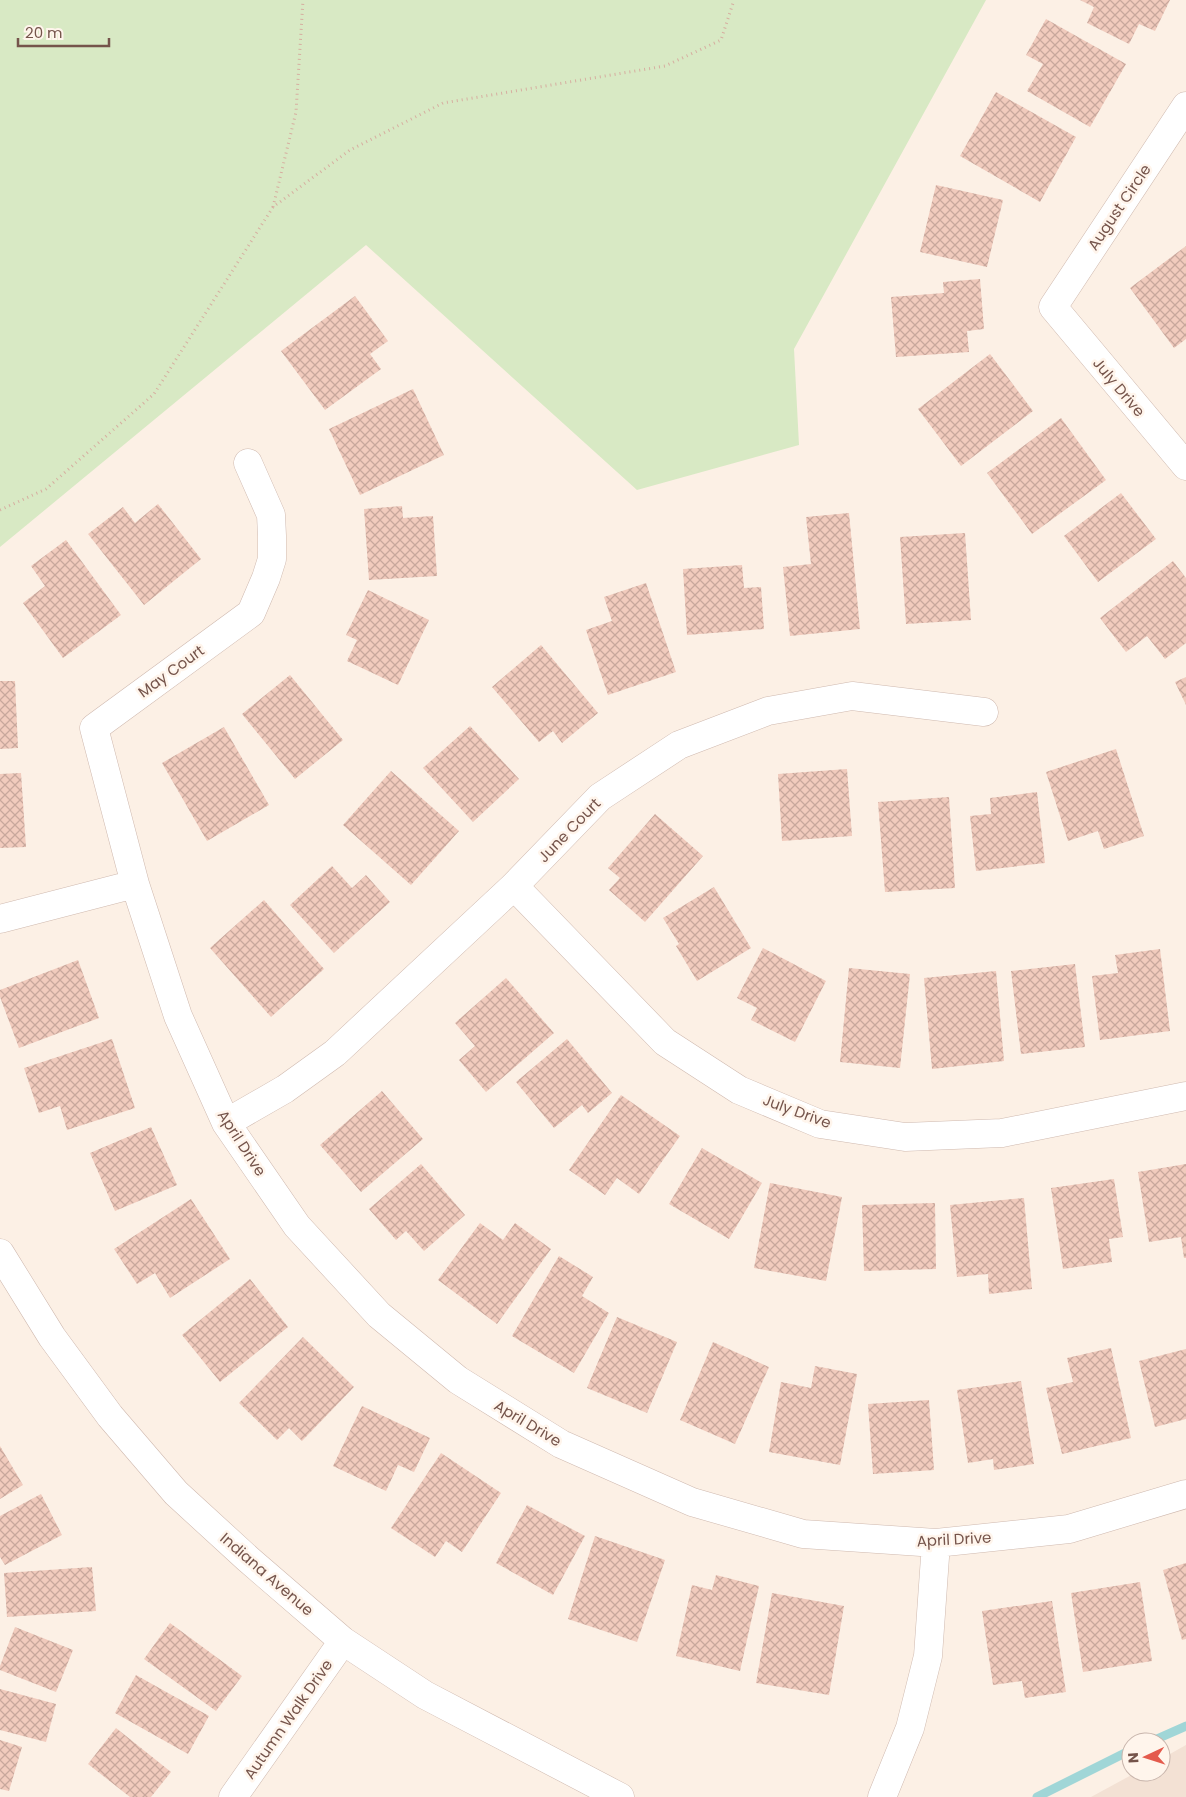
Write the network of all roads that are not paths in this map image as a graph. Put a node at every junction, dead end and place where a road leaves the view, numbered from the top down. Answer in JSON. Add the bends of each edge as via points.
{"nodes":[{"id":1,"x":1186,"y":106,"type":"edge"},
{"id":2,"x":1053,"y":307,"type":"joint"},
{"id":3,"x":248,"y":463,"type":"dead end"},
{"id":4,"x":1186,"y":466,"type":"edge"},
{"id":5,"x":984,"y":712,"type":"dead end"},
{"id":6,"x":135,"y":884,"type":"junction"},
{"id":7,"x":514,"y":886,"type":"junction"},
{"id":8,"x":0,"y":919,"type":"edge"},
{"id":9,"x":1186,"y":1096,"type":"edge"},
{"id":10,"x":226,"y":1123,"type":"junction"},
{"id":11,"x":0,"y":1253,"type":"edge"},
{"id":12,"x":1186,"y":1494,"type":"edge"},
{"id":13,"x":936,"y":1543,"type":"junction"},
{"id":14,"x":343,"y":1641,"type":"junction"},
{"id":15,"x":233,"y":1797,"type":"edge"},
{"id":16,"x":620,"y":1797,"type":"edge"},
{"id":17,"x":882,"y":1797,"type":"edge"}],
"edges":[{"from":1,"to":2,"type":"street","name":"August Circle"},
{"from":2,"to":4,"type":"street","name":"July Drive"},
{"from":3,"to":6,"type":"street","name":"May Court","via":[[271,516],[272,536],[272,559],[251,613],[94,728]]},
{"from":5,"to":7,"type":"street","name":"June Court","via":[[852,696],[768,711],[679,745],[600,797]]},
{"from":6,"to":8,"type":"street"},
{"from":6,"to":10,"type":"street","name":"April Drive","via":[[178,1016]]},
{"from":7,"to":9,"type":"street","name":"July Drive","via":[[665,1042],[739,1090],[820,1124],[905,1137],[1002,1133]]},
{"from":7,"to":10,"type":"street","name":"June Court","via":[[335,1053],[285,1089]]},
{"from":10,"to":13,"type":"street","name":"April Drive","via":[[297,1226],[379,1315],[458,1380],[561,1444],[692,1502],[803,1534]]},
{"from":11,"to":14,"type":"street","name":"Indiana Avenue","via":[[52,1337],[110,1416],[176,1493]]},
{"from":12,"to":13,"type":"street","name":"April Drive","via":[[1069,1529]]},
{"from":13,"to":17,"type":"street","via":[[928,1656],[910,1728]]},
{"from":14,"to":15,"type":"street","name":"Autumn Walk Drive"},
{"from":14,"to":16,"type":"street","name":"Indiana Avenue","via":[[426,1695]]}]}
